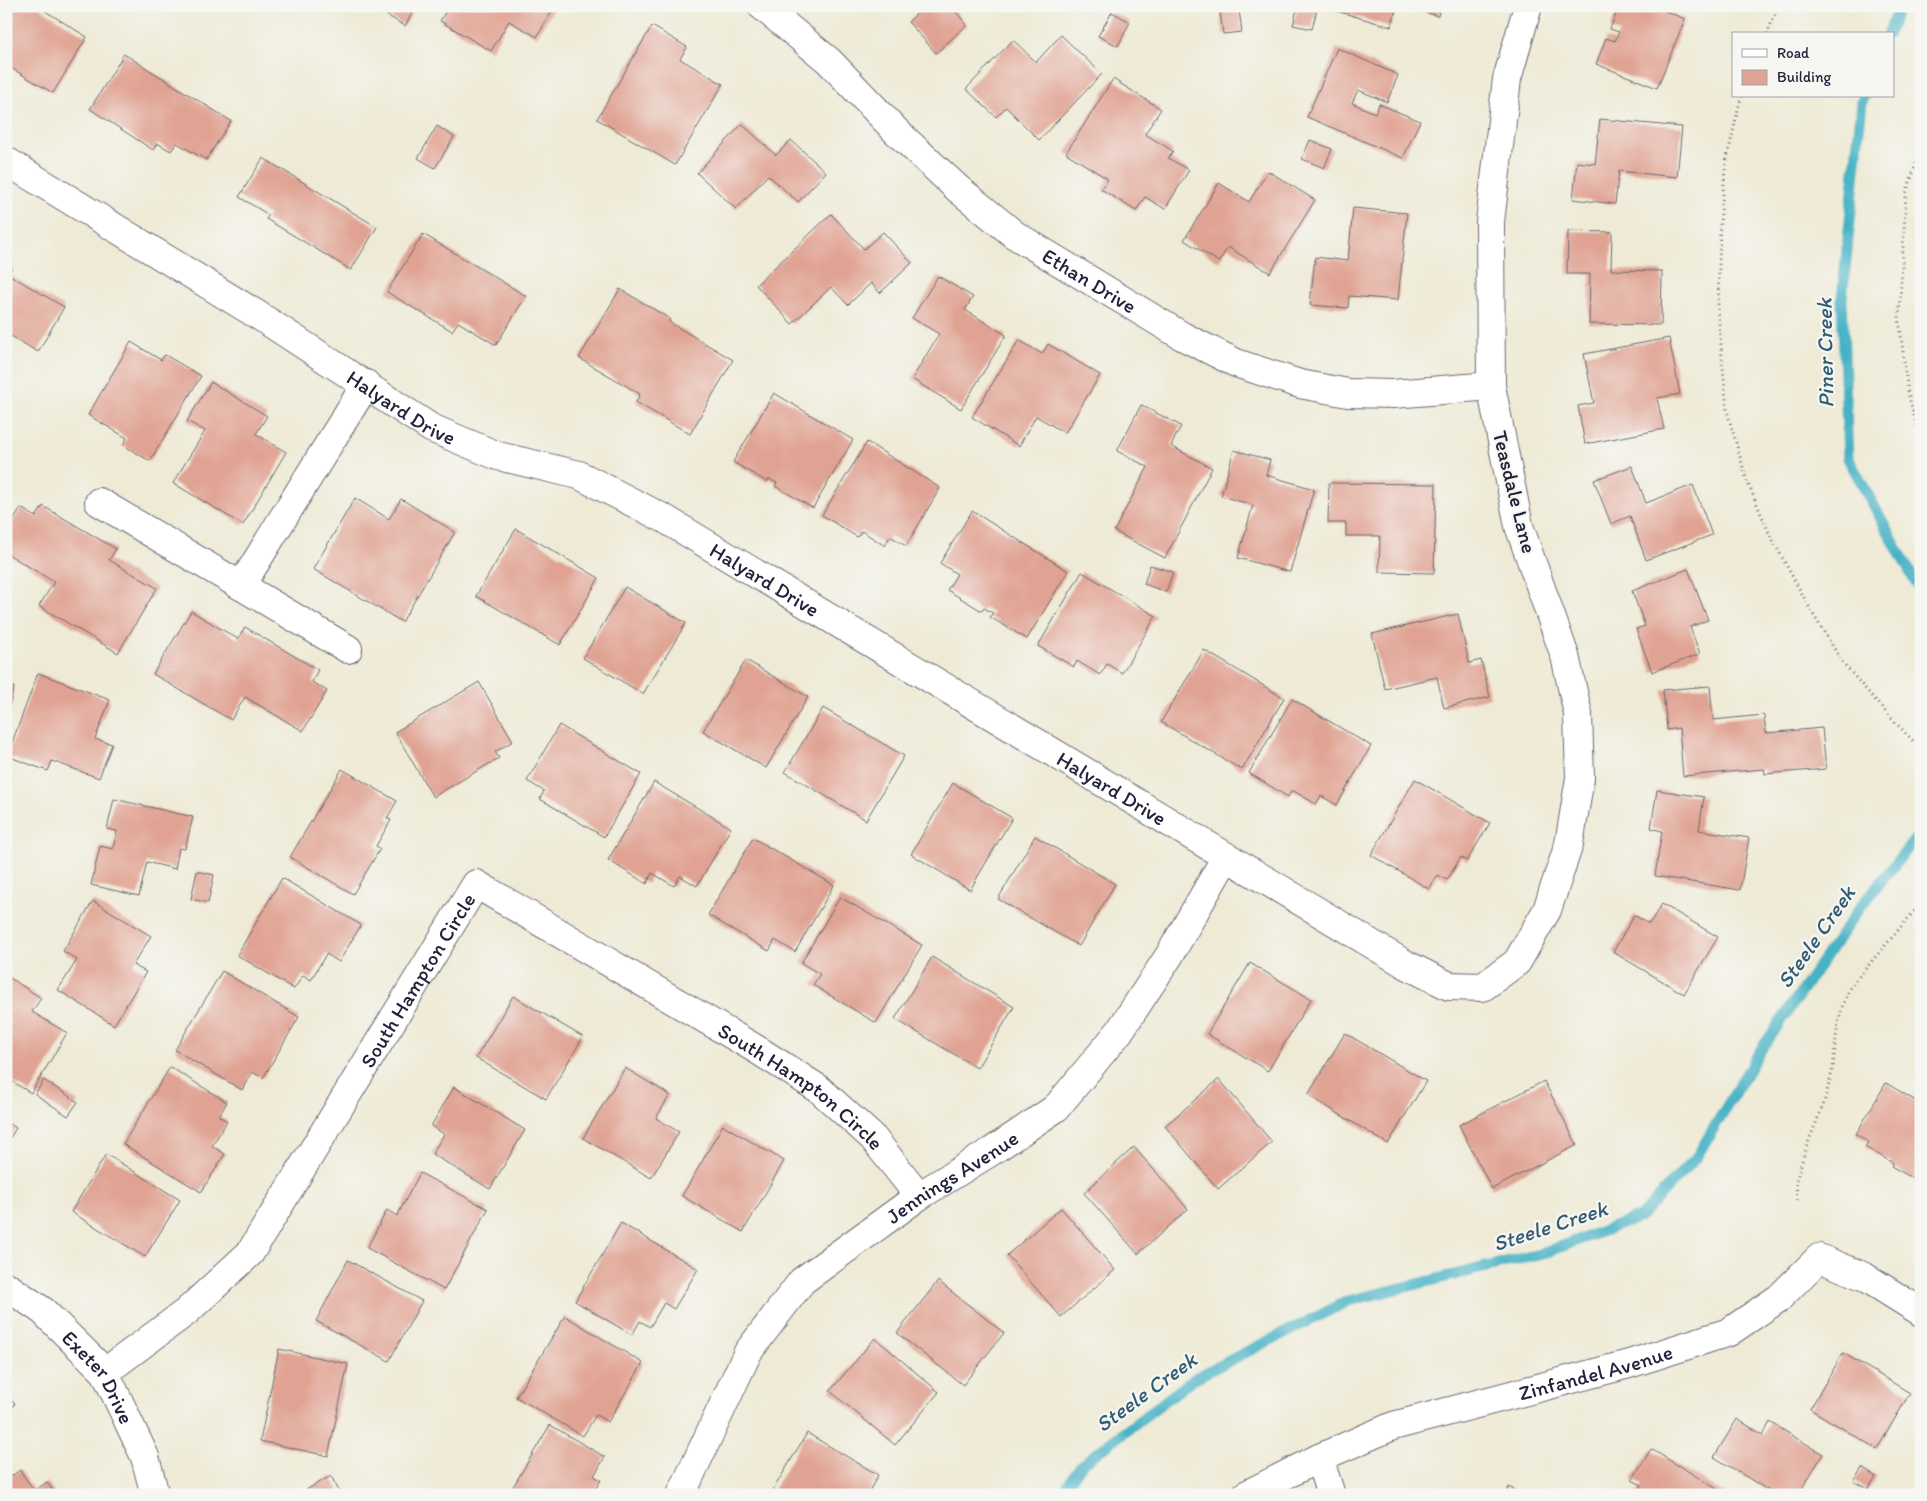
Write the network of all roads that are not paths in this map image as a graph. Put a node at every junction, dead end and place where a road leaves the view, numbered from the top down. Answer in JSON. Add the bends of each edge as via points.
{"nodes":[{"id":1,"x":762,"y":6,"type":"edge"},
{"id":2,"x":1528,"y":6,"type":"edge"},
{"id":3,"x":6,"y":161,"type":"edge"},
{"id":4,"x":366,"y":384,"type":"junction"},
{"id":5,"x":1491,"y":386,"type":"junction"},
{"id":6,"x":99,"y":502,"type":"dead end"},
{"id":7,"x":241,"y":586,"type":"junction"},
{"id":8,"x":348,"y":649,"type":"dead end"},
{"id":9,"x":1226,"y":857,"type":"junction"},
{"id":10,"x":1517,"y":962,"type":"joint"},
{"id":11,"x":919,"y":1196,"type":"junction"},
{"id":12,"x":6,"y":1286,"type":"edge"},
{"id":13,"x":1921,"y":1312,"type":"edge"},
{"id":14,"x":105,"y":1372,"type":"junction"},
{"id":15,"x":1319,"y":1458,"type":"junction"},
{"id":16,"x":155,"y":1495,"type":"edge"},
{"id":17,"x":681,"y":1495,"type":"edge"},
{"id":18,"x":1246,"y":1495,"type":"edge"},
{"id":19,"x":1331,"y":1495,"type":"edge"}],
"edges":[{"from":1,"to":5,"type":"street","name":"Ethan Drive","via":[[829,61],[957,188],[1015,235],[1182,336],[1236,363],[1300,384],[1348,393],[1393,394]]},
{"from":2,"to":5,"type":"street","name":"Teasdale Lane","via":[[1507,79],[1490,222]]},
{"from":3,"to":4,"type":"street","name":"Halyard Drive"},
{"from":4,"to":7,"type":"street"},
{"from":4,"to":9,"type":"street","name":"Halyard Drive","via":[[431,428],[498,456],[578,475],[665,519]]},
{"from":5,"to":10,"type":"street","name":"Teasdale Lane","via":[[1519,526],[1565,656],[1578,714],[1580,778],[1570,844],[1547,910]]},
{"from":6,"to":7,"type":"street"},
{"from":7,"to":8,"type":"street"},
{"from":9,"to":10,"type":"street","name":"Halyard Drive","via":[[1449,986],[1483,987]]},
{"from":9,"to":11,"type":"street","name":"Jennings Avenue","via":[[1169,956],[1118,1032],[1056,1108]]},
{"from":11,"to":14,"type":"street","name":"South Hampton Circle","via":[[873,1138],[819,1089],[476,884],[250,1253],[186,1312]]},
{"from":11,"to":17,"type":"street","name":"Jennings Avenue","via":[[802,1281],[748,1352]]},
{"from":12,"to":14,"type":"street","name":"Exeter Drive","via":[[43,1311]]},
{"from":13,"to":15,"type":"street","name":"Zinfandel Avenue","via":[[1865,1277],[1819,1258],[1779,1298],[1730,1332],[1629,1364],[1394,1426]]},
{"from":14,"to":16,"type":"street","name":"Exeter Drive","via":[[145,1457]]},
{"from":15,"to":18,"type":"street","name":"Zinfandel Avenue"},
{"from":15,"to":19,"type":"street"}]}
